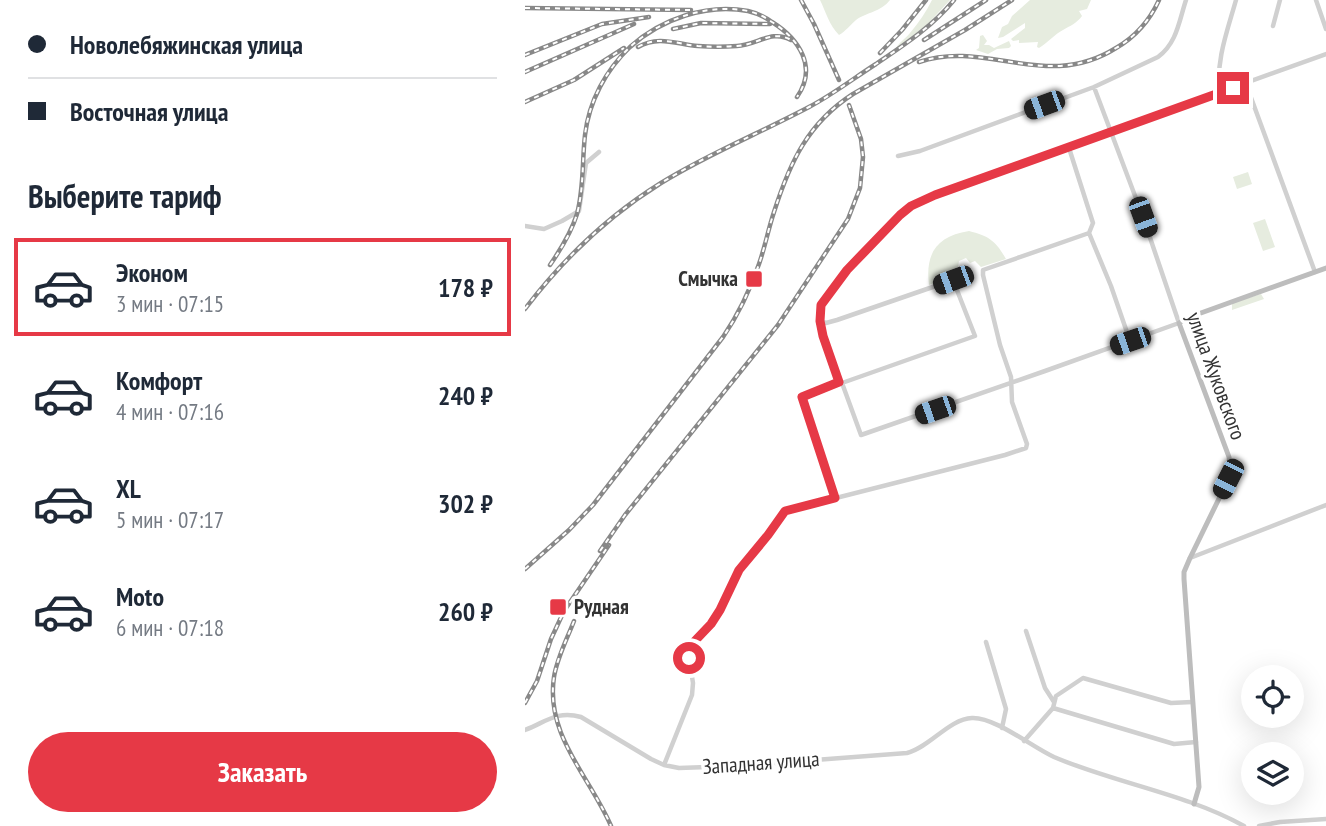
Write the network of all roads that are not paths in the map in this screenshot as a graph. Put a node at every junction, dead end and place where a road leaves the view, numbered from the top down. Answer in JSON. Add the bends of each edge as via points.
{"nodes":[{"id":1,"x":1186,"y":0,"type":"edge"},
{"id":2,"x":1236,"y":0,"type":"edge"},
{"id":3,"x":1280,"y":0,"type":"edge"},
{"id":4,"x":1316,"y":0,"type":"edge"},
{"id":5,"x":1273,"y":26,"type":"dead end"},
{"id":6,"x":1326,"y":29,"type":"edge"},
{"id":7,"x":1326,"y":54,"type":"edge"},
{"id":8,"x":1247,"y":83,"type":"junction"},
{"id":9,"x":1094,"y":87,"type":"junction"},
{"id":10,"x":1220,"y":93,"type":"junction"},
{"id":11,"x":1111,"y":132,"type":"junction"},
{"id":12,"x":1069,"y":148,"type":"junction"},
{"id":13,"x":599,"y":152,"type":"dead end"},
{"id":14,"x":898,"y":156,"type":"dead end"},
{"id":15,"x":525,"y":226,"type":"edge"},
{"id":16,"x":1089,"y":233,"type":"junction"},
{"id":17,"x":1326,"y":268,"type":"edge"},
{"id":18,"x":1315,"y":272,"type":"junction"},
{"id":19,"x":820,"y":321,"type":"junction"},
{"id":20,"x":1179,"y":323,"type":"junction"},
{"id":21,"x":1130,"y":341,"type":"junction"},
{"id":22,"x":841,"y":383,"type":"junction"},
{"id":23,"x":1012,"y":383,"type":"junction"},
{"id":24,"x":835,"y":498,"type":"junction"},
{"id":25,"x":1326,"y":505,"type":"edge"},
{"id":26,"x":1190,"y":558,"type":"junction"},
{"id":27,"x":1025,"y":631,"type":"dead end"},
{"id":28,"x":986,"y":642,"type":"dead end"},
{"id":29,"x":1192,"y":702,"type":"junction"},
{"id":30,"x":1054,"y":705,"type":"junction"},
{"id":31,"x":1002,"y":728,"type":"junction"},
{"id":32,"x":525,"y":730,"type":"edge"},
{"id":33,"x":1024,"y":741,"type":"junction"},
{"id":34,"x":1196,"y":742,"type":"junction"},
{"id":35,"x":664,"y":765,"type":"junction"},
{"id":36,"x":1194,"y":804,"type":"junction"},
{"id":37,"x":1326,"y":818,"type":"edge"},
{"id":38,"x":1244,"y":826,"type":"edge"},
{"id":39,"x":1259,"y":826,"type":"edge"}],
"edges":[{"from":1,"to":9,"type":"street","via":[[1174,38],[1161,55]]},
{"from":2,"to":10,"type":"street","via":[[1222,54]]},
{"from":3,"to":5,"type":"street"},
{"from":4,"to":6,"type":"street"},
{"from":7,"to":8,"type":"street"},
{"from":8,"to":10,"type":"street"},
{"from":8,"to":18,"type":"street"},
{"from":9,"to":11,"type":"street","name":"улица Жуковского"},
{"from":9,"to":14,"type":"street"},
{"from":10,"to":11,"type":"street"},
{"from":11,"to":12,"type":"street"},
{"from":11,"to":20,"type":"street","name":"улица Жуковского"},
{"from":12,"to":16,"type":"street","via":[[1093,223]]},
{"from":12,"to":19,"type":"street","via":[[907,209],[847,270],[821,305]]},
{"from":13,"to":15,"type":"street","via":[[586,163],[579,211],[544,229]]},
{"from":16,"to":21,"type":"street"},
{"from":16,"to":23,"type":"street","via":[[983,270]]},
{"from":17,"to":18,"type":"street"},
{"from":18,"to":20,"type":"street"},
{"from":19,"to":22,"type":"street"},
{"from":19,"to":22,"type":"street","via":[[837,320],[953,280],[975,336]]},
{"from":20,"to":21,"type":"street"},
{"from":20,"to":26,"type":"street","name":"улица Жуковского","via":[[1231,467]]},
{"from":21,"to":23,"type":"street"},
{"from":22,"to":23,"type":"street","via":[[861,435]]},
{"from":22,"to":24,"type":"street","via":[[802,397]]},
{"from":23,"to":24,"type":"street","via":[[1012,402],[1025,448]]},
{"from":24,"to":35,"type":"street","via":[[785,511],[739,570],[720,610],[690,648],[692,695]]},
{"from":25,"to":26,"type":"street"},
{"from":26,"to":29,"type":"street","name":"улица Жуковского","via":[[1184,579]]},
{"from":27,"to":30,"type":"street"},
{"from":28,"to":31,"type":"street","via":[[1004,702]]},
{"from":29,"to":30,"type":"street","via":[[1171,704],[1083,678],[1056,696]]},
{"from":29,"to":34,"type":"street","name":"улица Жуковского"},
{"from":30,"to":33,"type":"street"},
{"from":30,"to":34,"type":"street","via":[[1174,744]]},
{"from":31,"to":33,"type":"street","name":"Западная улица"},
{"from":31,"to":35,"type":"street","name":"Западная улица","via":[[966,719],[912,752],[897,754],[736,766]]},
{"from":32,"to":35,"type":"street","name":"Западная улица","via":[[569,714]]},
{"from":33,"to":36,"type":"street","name":"Западная улица","via":[[1082,768]]},
{"from":34,"to":36,"type":"street","name":"улица Жуковского","via":[[1199,787]]},
{"from":36,"to":38,"type":"street","name":"Западная улица"},
{"from":37,"to":39,"type":"street"}]}
